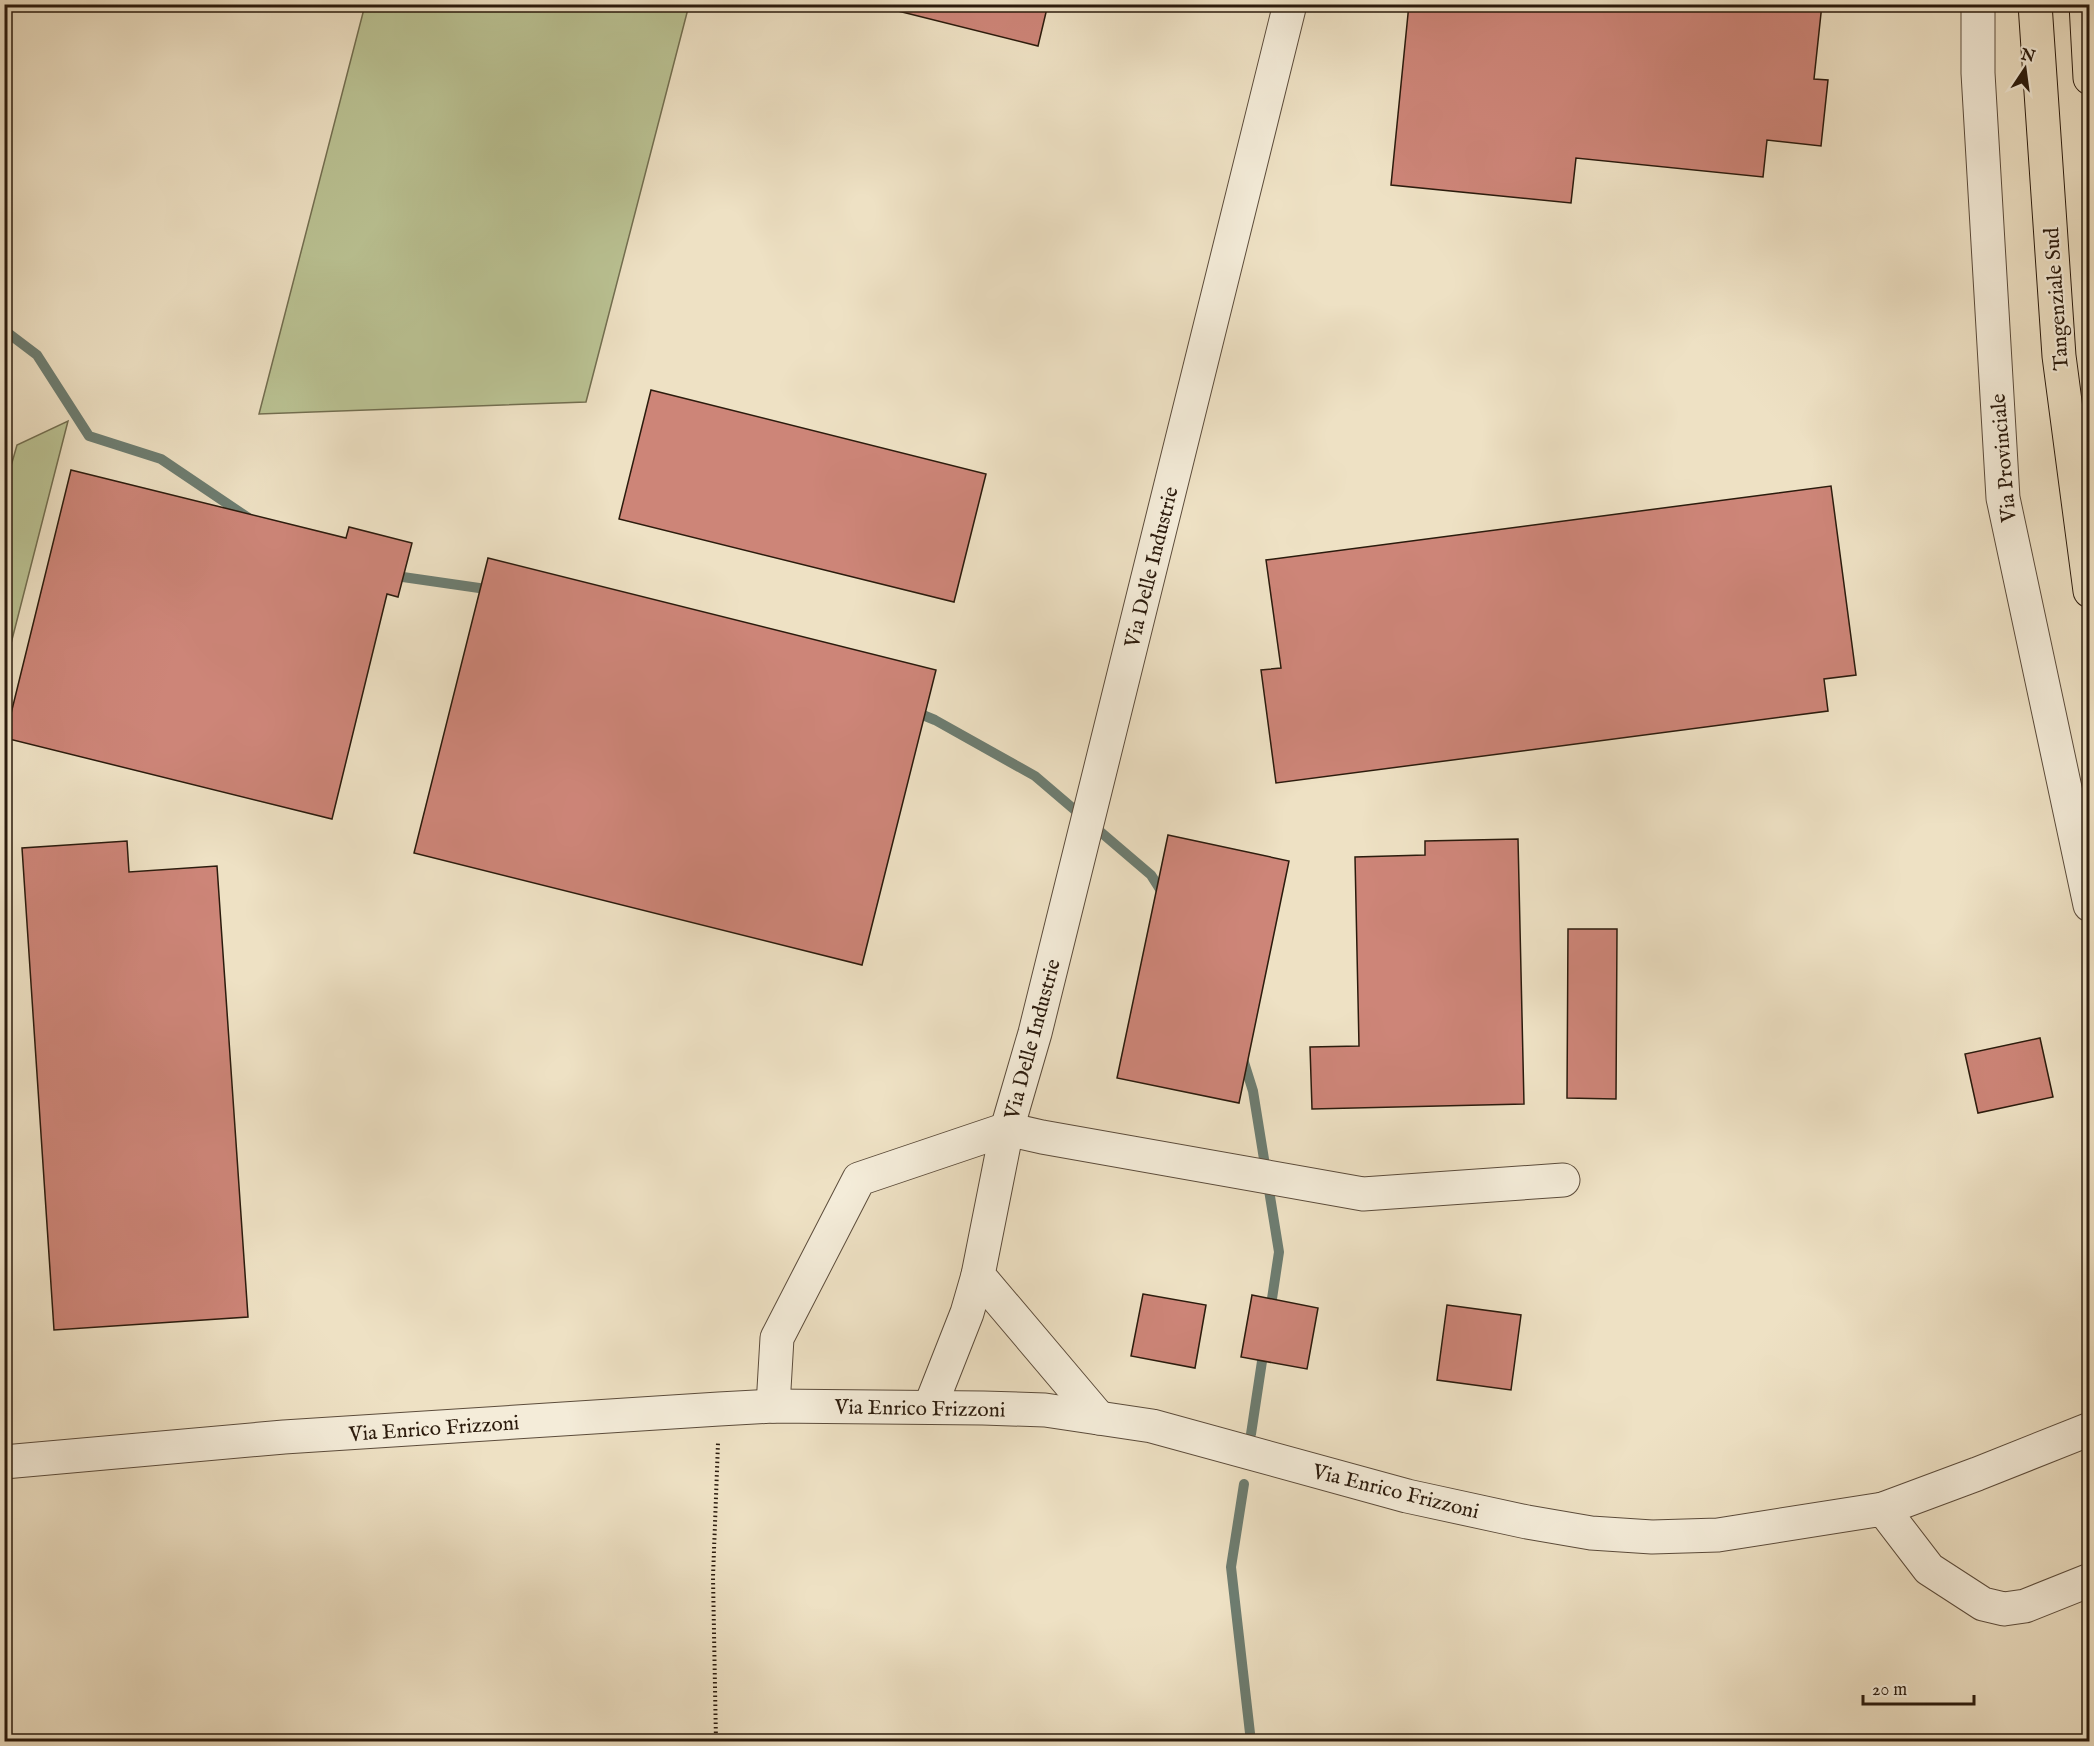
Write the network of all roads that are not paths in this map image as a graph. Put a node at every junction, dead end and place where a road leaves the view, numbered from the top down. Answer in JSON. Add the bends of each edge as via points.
{"nodes":[{"id":1,"x":1290,"y":4,"type":"edge"},
{"id":2,"x":1978,"y":4,"type":"edge"},
{"id":3,"x":2035,"y":4,"type":"edge"},
{"id":4,"x":2086,"y":4,"type":"edge"},
{"id":5,"x":2090,"y":78,"type":"edge"},
{"id":6,"x":2090,"y":591,"type":"edge"},
{"id":7,"x":2090,"y":905,"type":"edge"},
{"id":8,"x":1006,"y":1129,"type":"junction"},
{"id":9,"x":1563,"y":1180,"type":"dead end"},
{"id":10,"x":978,"y":1275,"type":"junction"},
{"id":11,"x":772,"y":1406,"type":"junction"},
{"id":12,"x":930,"y":1407,"type":"junction"},
{"id":13,"x":1099,"y":1418,"type":"junction"},
{"id":14,"x":2090,"y":1429,"type":"edge"},
{"id":15,"x":4,"y":1462,"type":"edge"},
{"id":16,"x":1883,"y":1509,"type":"junction"},
{"id":17,"x":2090,"y":1580,"type":"edge"}],
"edges":[{"from":1,"to":8,"type":"street","name":"Via Delle Industrie","via":[[1035,1033]]},
{"from":2,"to":7,"type":"street","name":"Via Provinciale","via":[[1978,73],[2003,498]]},
{"from":3,"to":6,"type":"highway","name":"Tangenziale Sud","via":[[2059,356]]},
{"from":4,"to":5,"type":"highway"},
{"from":8,"to":9,"type":"street","via":[[1363,1194]]},
{"from":8,"to":10,"type":"street","name":"Via Delle Industrie"},
{"from":8,"to":11,"type":"street","via":[[859,1179],[777,1338]]},
{"from":10,"to":12,"type":"street","name":"Via Delle Industrie"},
{"from":10,"to":13,"type":"street"},
{"from":11,"to":12,"type":"street","name":"Via Enrico Frizzoni"},
{"from":11,"to":15,"type":"street","name":"Via Enrico Frizzoni","via":[[284,1437]]},
{"from":12,"to":13,"type":"street","name":"Via Enrico Frizzoni","via":[[1046,1410]]},
{"from":13,"to":16,"type":"street","name":"Via Enrico Frizzoni","via":[[1152,1426],[1407,1496],[1591,1533],[1652,1537],[1718,1534]]},
{"from":14,"to":16,"type":"street","name":"Via Enrico Frizzoni"},
{"from":16,"to":17,"type":"street","via":[[1929,1569],[1983,1604],[2004,1610],[2025,1606]]}]}
